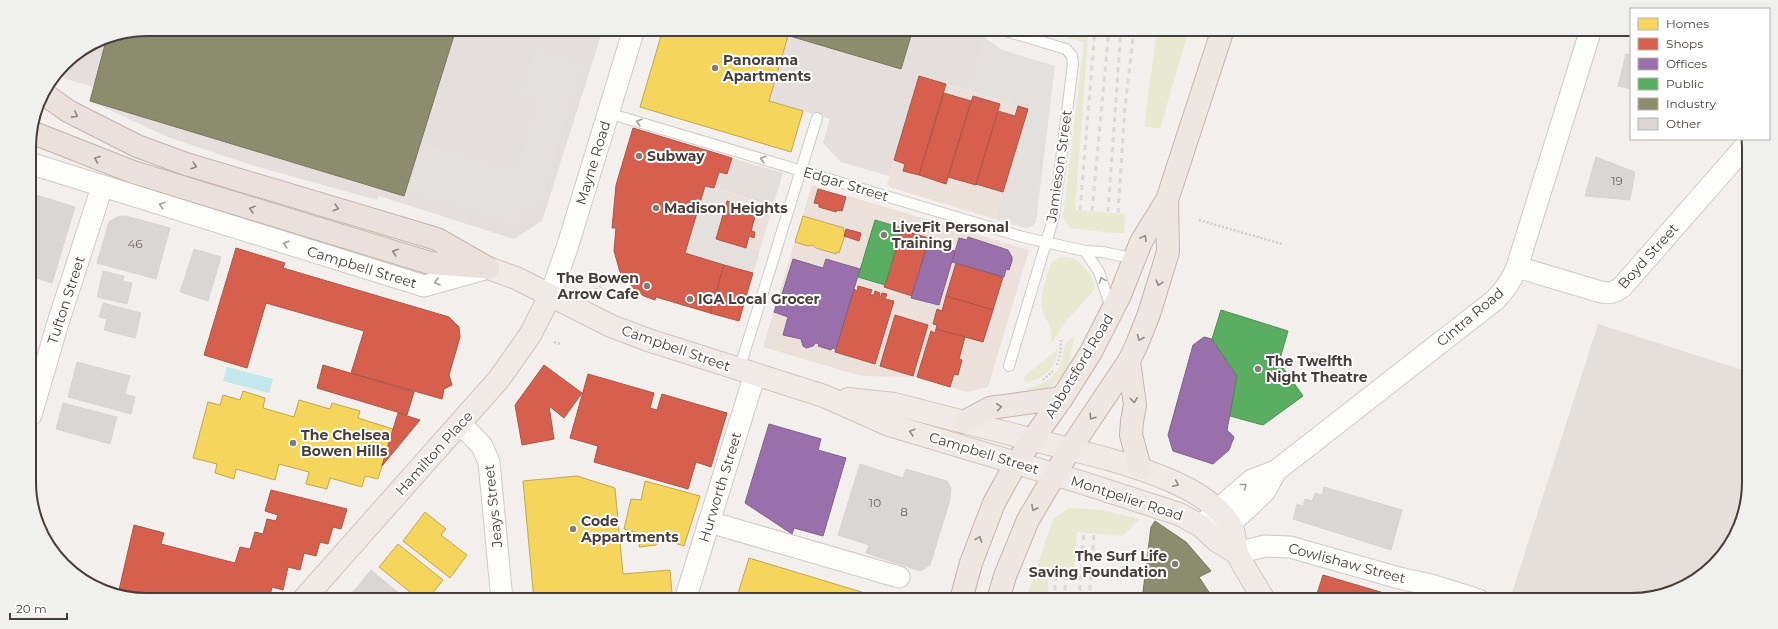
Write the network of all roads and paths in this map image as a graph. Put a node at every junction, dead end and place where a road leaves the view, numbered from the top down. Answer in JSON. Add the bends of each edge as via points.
{"nodes":[{"id":1,"x":632,"y":36,"type":"edge"},
{"id":2,"x":1036,"y":36,"type":"edge"},
{"id":3,"x":1221,"y":36,"type":"edge"},
{"id":4,"x":1589,"y":36,"type":"edge"},
{"id":5,"x":48,"y":96,"type":"edge"},
{"id":6,"x":608,"y":113,"type":"junction"},
{"id":7,"x":817,"y":118,"type":"dead end"},
{"id":8,"x":37,"y":134,"type":"edge"},
{"id":9,"x":1742,"y":150,"type":"edge"},
{"id":10,"x":36,"y":165,"type":"edge"},
{"id":11,"x":801,"y":170,"type":"junction"},
{"id":12,"x":102,"y":187,"type":"junction"},
{"id":13,"x":1167,"y":200,"type":"junction"},
{"id":14,"x":1199,"y":220,"type":"dead end"},
{"id":15,"x":1046,"y":242,"type":"junction"},
{"id":16,"x":1282,"y":244,"type":"dead end"},
{"id":17,"x":1085,"y":251,"type":"junction"},
{"id":18,"x":1135,"y":259,"type":"junction"},
{"id":19,"x":1517,"y":267,"type":"junction"},
{"id":20,"x":488,"y":268,"type":"junction"},
{"id":21,"x":606,"y":283,"type":"dead end"},
{"id":22,"x":593,"y":292,"type":"dead end"},
{"id":23,"x":550,"y":296,"type":"junction"},
{"id":24,"x":1112,"y":312,"type":"junction"},
{"id":25,"x":1061,"y":340,"type":"dead end"},
{"id":26,"x":554,"y":342,"type":"dead end"},
{"id":27,"x":560,"y":344,"type":"dead end"},
{"id":28,"x":1129,"y":361,"type":"junction"},
{"id":29,"x":1009,"y":366,"type":"dead end"},
{"id":30,"x":747,"y":372,"type":"junction"},
{"id":31,"x":1038,"y":382,"type":"dead end"},
{"id":32,"x":824,"y":396,"type":"junction"},
{"id":33,"x":36,"y":398,"type":"edge"},
{"id":34,"x":1062,"y":398,"type":"junction"},
{"id":35,"x":964,"y":422,"type":"junction"},
{"id":36,"x":460,"y":423,"type":"junction"},
{"id":37,"x":1032,"y":440,"type":"junction"},
{"id":38,"x":1070,"y":449,"type":"junction"},
{"id":39,"x":1016,"y":463,"type":"junction"},
{"id":40,"x":1140,"y":468,"type":"junction"},
{"id":41,"x":1054,"y":474,"type":"junction"},
{"id":42,"x":709,"y":522,"type":"junction"},
{"id":43,"x":1215,"y":524,"type":"junction"},
{"id":44,"x":1237,"y":553,"type":"junction"},
{"id":45,"x":899,"y":577,"type":"dead end"},
{"id":46,"x":309,"y":593,"type":"edge"},
{"id":47,"x":501,"y":593,"type":"edge"},
{"id":48,"x":687,"y":593,"type":"edge"},
{"id":49,"x":962,"y":593,"type":"edge"},
{"id":50,"x":1000,"y":593,"type":"edge"},
{"id":51,"x":1260,"y":593,"type":"edge"},
{"id":52,"x":1457,"y":593,"type":"edge"}],
"edges":[{"from":1,"to":6,"type":"street","name":"Mayne Road"},
{"from":2,"to":15,"type":"lane","name":"Jamieson Street","via":[[1066,49],[1072,56],[1073,64],[1054,216]]},
{"from":3,"to":13,"type":"highway","name":"Abbotsford Road"},
{"from":4,"to":19,"type":"street","name":"Cintra Road"},
{"from":5,"to":20,"type":"highway","one_way":true,"via":[[68,110],[138,146],[186,164],[437,238]]},
{"from":11,"to":6,"type":"lane","name":"Edgar Street","one_way":true},
{"from":6,"to":23,"type":"street","name":"Mayne Road"},
{"from":7,"to":11,"type":"lane"},
{"from":20,"to":8,"type":"highway","one_way":true,"via":[[430,264],[133,172]]},
{"from":9,"to":19,"type":"street","name":"Boyd Street","via":[[1616,291],[1601,292]]},
{"from":10,"to":12,"type":"street","name":"Campbell Street"},
{"from":11,"to":15,"type":"lane","name":"Edgar Street"},
{"from":11,"to":30,"type":"lane"},
{"from":20,"to":12,"type":"street","name":"Campbell Street","one_way":true,"via":[[424,286]]},
{"from":12,"to":33,"type":"street","name":"Tufton Street"},
{"from":18,"to":13,"type":"highway","name":"Abbotsford Road","one_way":true,"via":[[1141,242]]},
{"from":13,"to":28,"type":"highway","name":"Abbotsford Road","one_way":true,"via":[[1168,252],[1149,314]]},
{"from":14,"to":16,"type":"path"},
{"from":15,"to":17,"type":"lane","name":"Edgar Street"},
{"from":15,"to":29,"type":"lane","name":"Jamieson Street"},
{"from":17,"to":18,"type":"lane","name":"Edgar Street"},
{"from":24,"to":17,"type":"lane","one_way":true,"via":[[1099,272]]},
{"from":18,"to":24,"type":"highway","name":"Abbotsford Road"},
{"from":19,"to":43,"type":"street","name":"Cintra Road","via":[[1509,284],[1495,300],[1276,471],[1252,480]]},
{"from":20,"to":23,"type":"main road","name":"Campbell Street","via":[[516,278]]},
{"from":21,"to":22,"type":"path"},
{"from":23,"to":30,"type":"main road","name":"Campbell Street","via":[[611,326]]},
{"from":23,"to":36,"type":"main road","name":"Hamilton Place","via":[[511,363]]},
{"from":24,"to":34,"type":"highway","name":"Abbotsford Road","via":[[1088,358]]},
{"from":25,"to":31,"type":"path","via":[[1058,363],[1050,375]]},
{"from":26,"to":27,"type":"path"},
{"from":28,"to":38,"type":"highway","name":"Abbotsford Road","one_way":true},
{"from":28,"to":40,"type":"highway","one_way":true,"via":[[1135,405],[1131,435]]},
{"from":30,"to":32,"type":"main road","name":"Campbell Street"},
{"from":30,"to":42,"type":"street","name":"Hurworth Street"},
{"from":32,"to":35,"type":"main road","name":"Campbell Street","via":[[894,404]]},
{"from":39,"to":32,"type":"main road","name":"Campbell Street","one_way":true,"via":[[889,425]]},
{"from":35,"to":34,"type":"highway","one_way":true,"via":[[990,408]]},
{"from":34,"to":37,"type":"highway","name":"Abbotsford Road"},
{"from":35,"to":37,"type":"main road","name":"Campbell Street"},
{"from":36,"to":46,"type":"main road","name":"Hamilton Place"},
{"from":36,"to":47,"type":"street","name":"Jeays Street","via":[[482,446],[489,462]]},
{"from":37,"to":38,"type":"main road","name":"Montpelier Road"},
{"from":37,"to":39,"type":"highway","name":"Abbotsford Road"},
{"from":38,"to":40,"type":"main road","name":"Montpelier Road"},
{"from":38,"to":41,"type":"highway","name":"Abbotsford Road"},
{"from":39,"to":41,"type":"main road","name":"Campbell Street"},
{"from":49,"to":39,"type":"highway","name":"Abbotsford Road","one_way":true,"via":[[987,518]]},
{"from":40,"to":43,"type":"main road","name":"Montpelier Road","one_way":true,"via":[[1191,491]]},
{"from":41,"to":43,"type":"main road","name":"Montpelier Road"},
{"from":41,"to":50,"type":"highway","name":"Abbotsford Road","one_way":true,"via":[[1028,520]]},
{"from":42,"to":45,"type":"street"},
{"from":42,"to":48,"type":"street","name":"Hurworth Street"},
{"from":43,"to":44,"type":"main road","via":[[1232,528]]},
{"from":44,"to":51,"type":"main road"},
{"from":44,"to":52,"type":"street","name":"Cowlishaw Street","via":[[1265,546],[1290,547]]}]}
